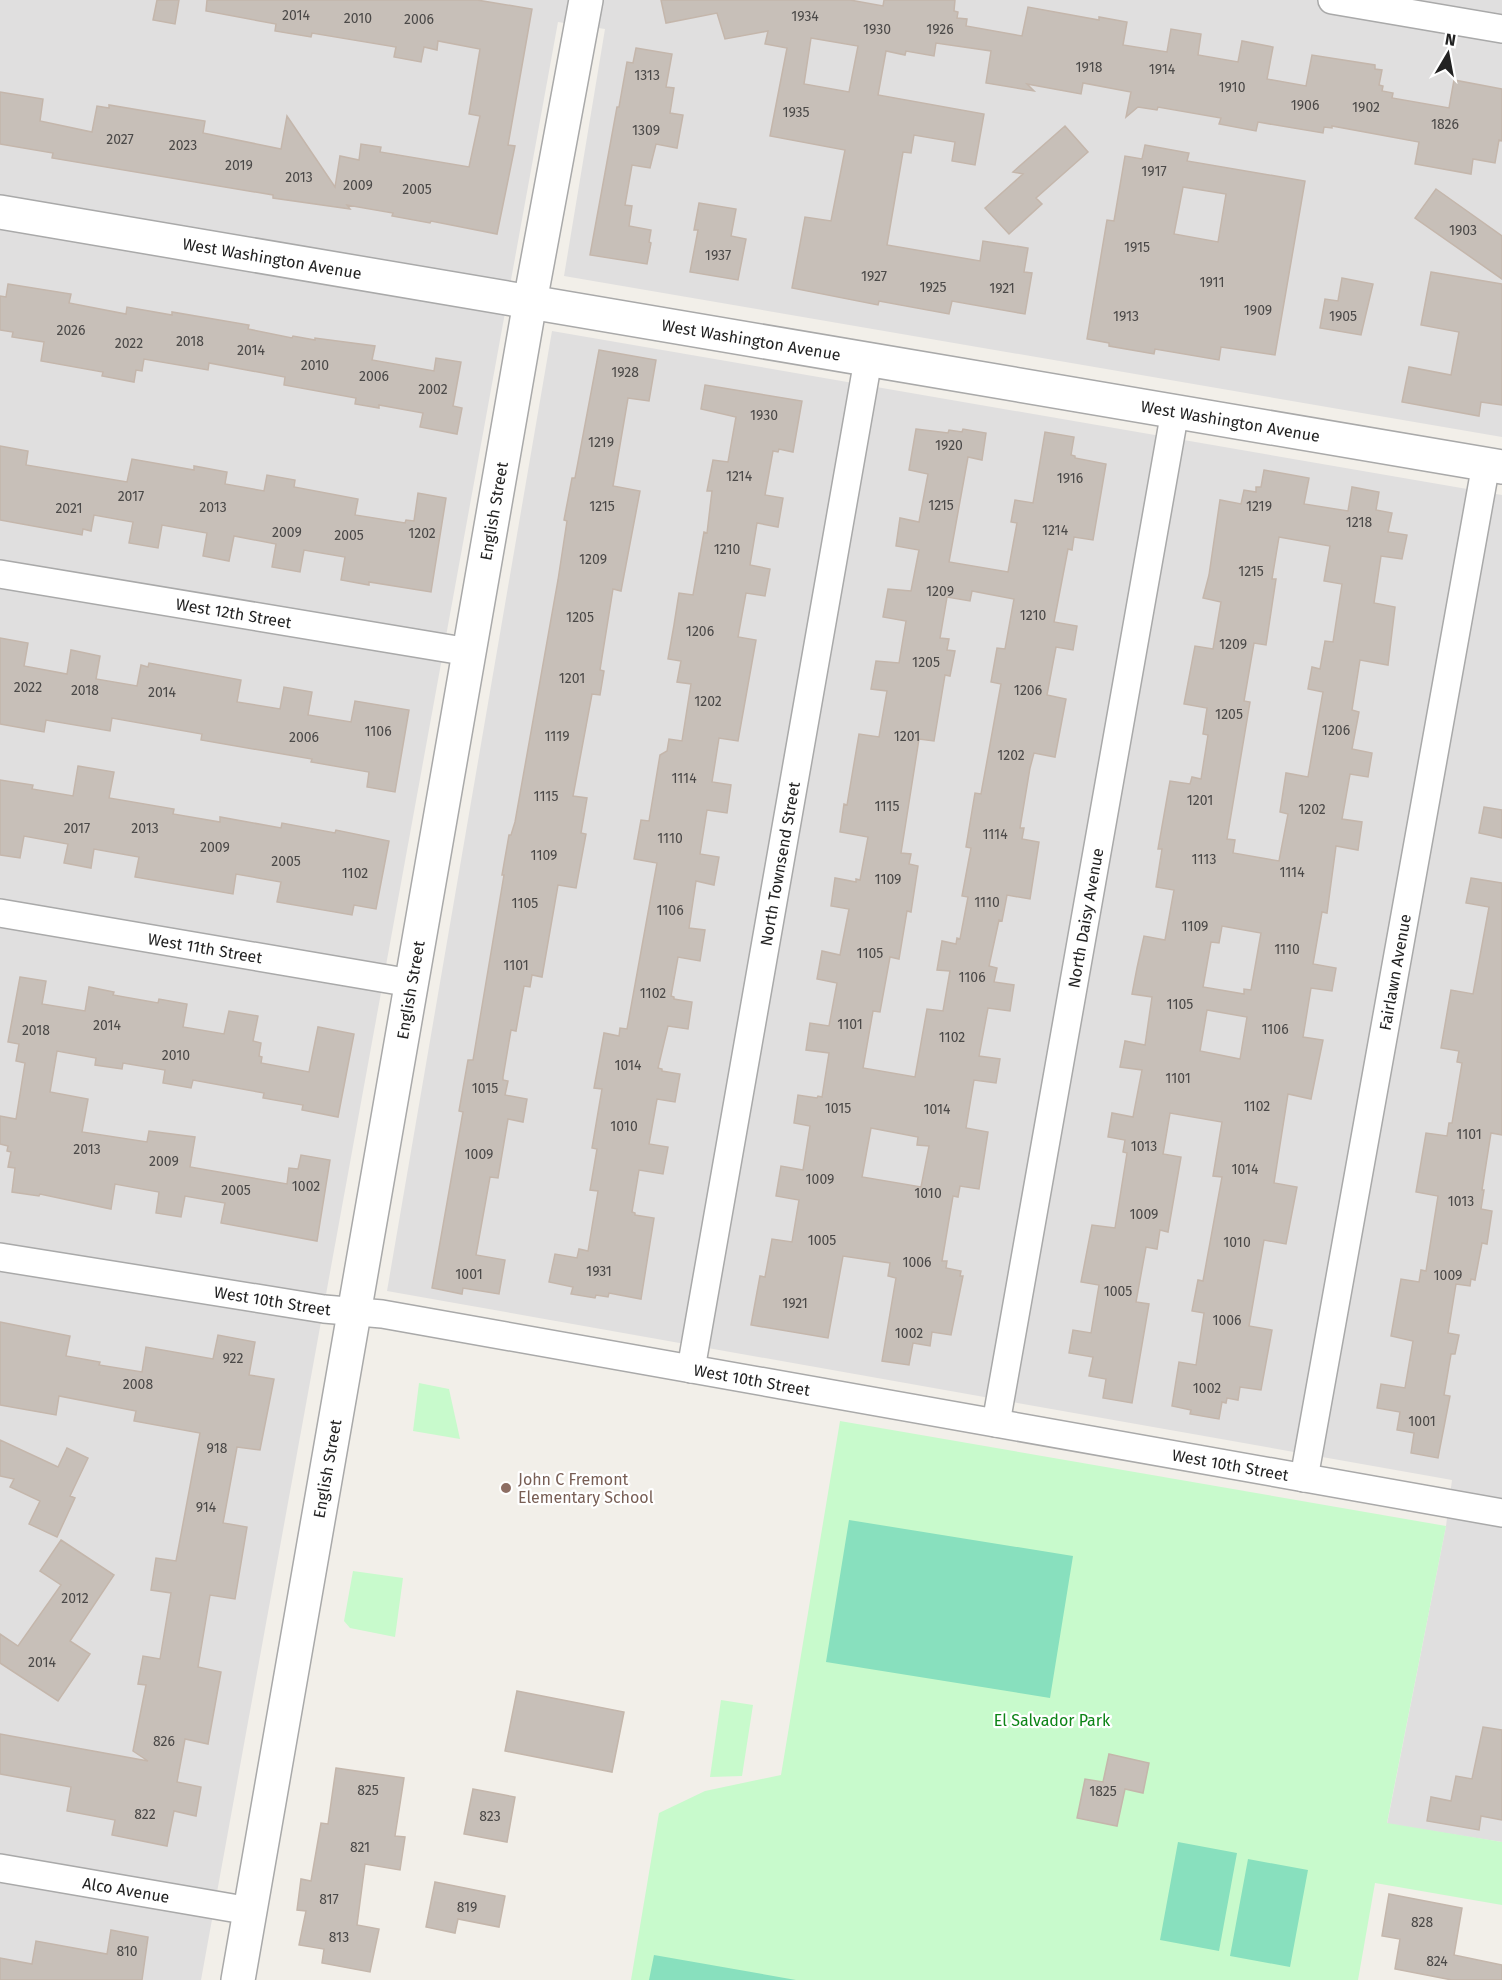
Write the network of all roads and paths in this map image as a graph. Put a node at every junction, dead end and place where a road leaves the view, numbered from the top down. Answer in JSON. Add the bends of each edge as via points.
{"nodes":[{"id":1,"x":586,"y":0,"type":"edge"},
{"id":2,"x":1332,"y":0,"type":"edge"},
{"id":3,"x":1502,"y":29,"type":"edge"},
{"id":4,"x":0,"y":212,"type":"edge"},
{"id":5,"x":530,"y":302,"type":"junction"},
{"id":6,"x":868,"y":360,"type":"junction"},
{"id":7,"x":1175,"y":411,"type":"junction"},
{"id":8,"x":1494,"y":465,"type":"edge"},
{"id":9,"x":0,"y":574,"type":"edge"},
{"id":10,"x":469,"y":652,"type":"junction"},
{"id":11,"x":0,"y":914,"type":"edge"},
{"id":12,"x":411,"y":982,"type":"junction"},
{"id":13,"x":0,"y":1257,"type":"edge"},
{"id":14,"x":355,"y":1312,"type":"junction"},
{"id":15,"x":692,"y":1369,"type":"junction"},
{"id":16,"x":996,"y":1423,"type":"junction"},
{"id":17,"x":1304,"y":1478,"type":"junction"},
{"id":18,"x":1502,"y":1513,"type":"edge"},
{"id":19,"x":0,"y":1868,"type":"edge"},
{"id":20,"x":250,"y":1911,"type":"junction"},
{"id":21,"x":238,"y":1980,"type":"edge"}],
"edges":[{"from":1,"to":5,"type":"street","name":"English Street"},
{"from":2,"to":3,"type":"street"},
{"from":4,"to":5,"type":"street","name":"West Washington Avenue"},
{"from":5,"to":6,"type":"street","name":"West Washington Avenue"},
{"from":5,"to":10,"type":"street","name":"English Street"},
{"from":6,"to":7,"type":"street","name":"West Washington Avenue"},
{"from":6,"to":15,"type":"street","name":"North Townsend Street"},
{"from":7,"to":8,"type":"street","name":"West Washington Avenue"},
{"from":7,"to":16,"type":"street","name":"North Daisy Avenue"},
{"from":8,"to":17,"type":"street","name":"Fairlawn Avenue"},
{"from":9,"to":10,"type":"street","name":"West 12th Street"},
{"from":10,"to":12,"type":"street","name":"English Street"},
{"from":11,"to":12,"type":"street","name":"West 11th Street"},
{"from":12,"to":14,"type":"street","name":"English Street"},
{"from":13,"to":14,"type":"street","name":"West 10th Street"},
{"from":14,"to":15,"type":"street","name":"West 10th Street"},
{"from":14,"to":20,"type":"street","name":"English Street"},
{"from":15,"to":16,"type":"street","name":"West 10th Street"},
{"from":16,"to":17,"type":"street","name":"West 10th Street"},
{"from":17,"to":18,"type":"street","name":"West 10th Street"},
{"from":19,"to":20,"type":"street","name":"Alco Avenue"},
{"from":20,"to":21,"type":"street","name":"English Street"}]}
